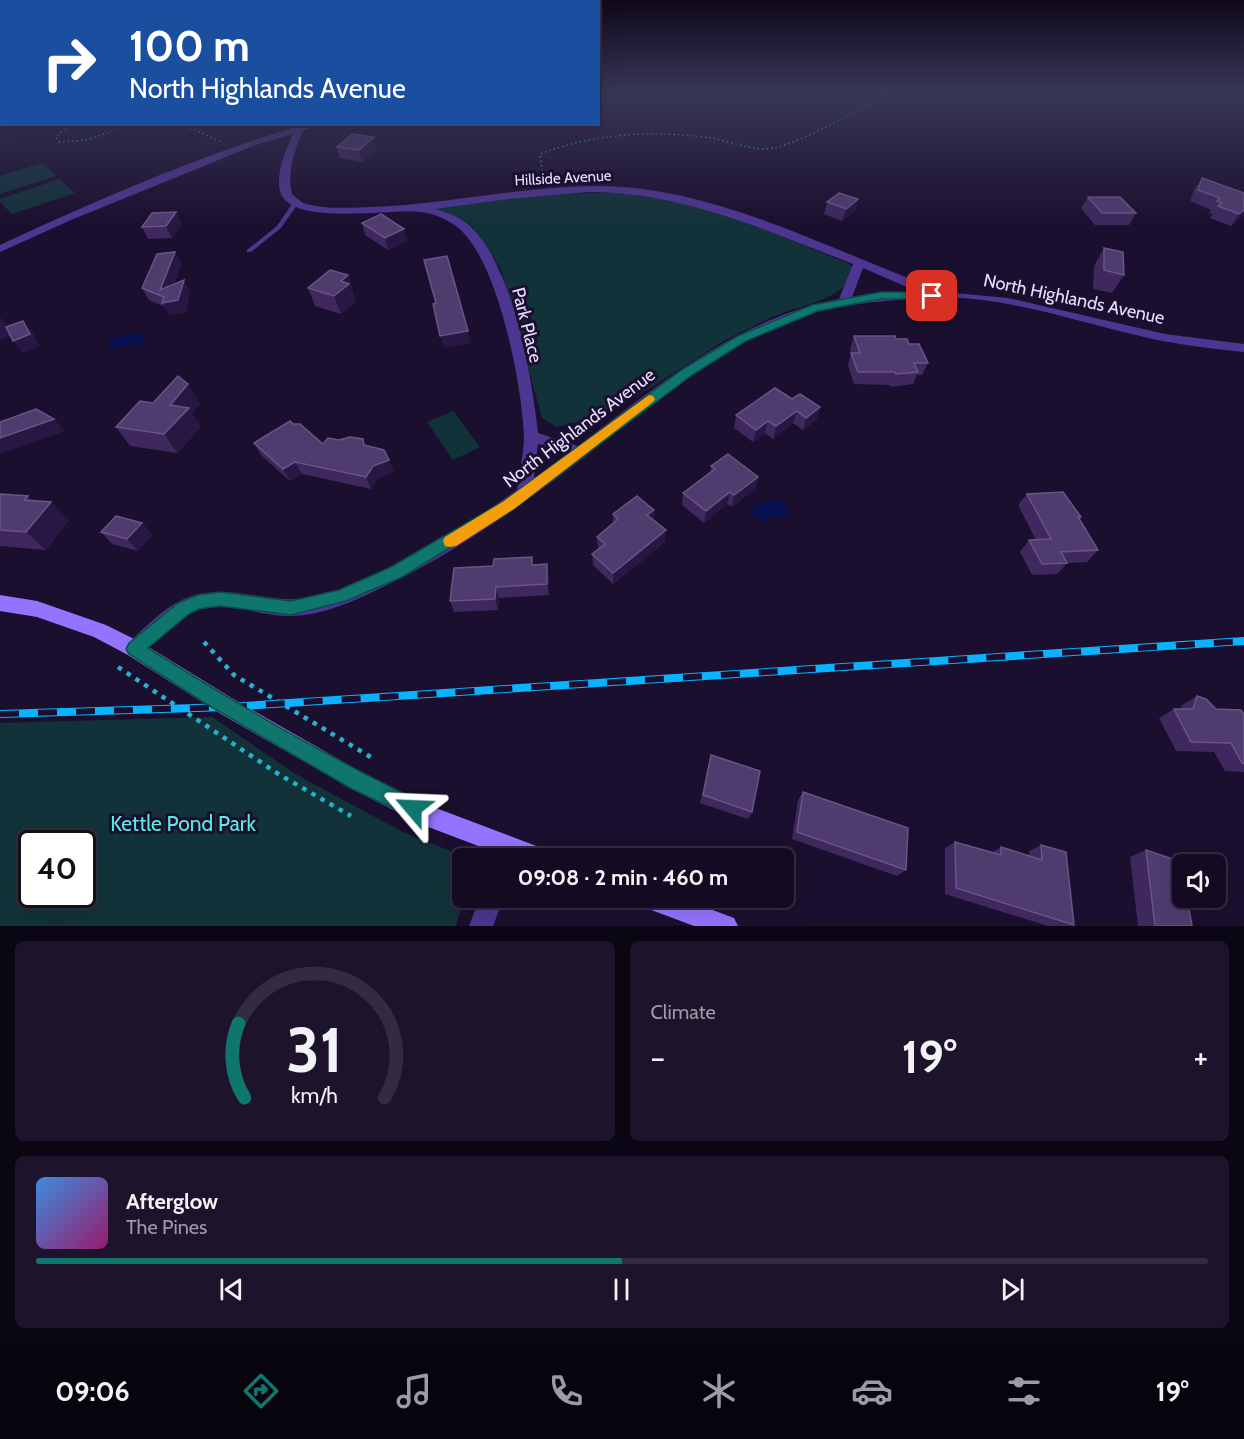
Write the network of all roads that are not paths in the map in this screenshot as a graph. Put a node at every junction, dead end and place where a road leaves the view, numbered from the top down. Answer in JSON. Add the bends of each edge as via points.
{"nodes":[{"id":1,"x":277,"y":136,"type":"edge"},
{"id":2,"x":296,"y":136,"type":"edge"},
{"id":3,"x":296,"y":202,"type":"junction"},
{"id":4,"x":415,"y":209,"type":"junction"},
{"id":5,"x":0,"y":249,"type":"edge"},
{"id":6,"x":249,"y":251,"type":"dead end"},
{"id":7,"x":859,"y":264,"type":"junction"},
{"id":8,"x":932,"y":296,"type":"junction"},
{"id":9,"x":843,"y":303,"type":"junction"},
{"id":10,"x":1244,"y":348,"type":"edge"},
{"id":11,"x":531,"y":436,"type":"junction"},
{"id":12,"x":580,"y":452,"type":"junction"},
{"id":13,"x":524,"y":494,"type":"junction"},
{"id":14,"x":0,"y":603,"type":"edge"},
{"id":15,"x":135,"y":649,"type":"junction"},
{"id":16,"x":499,"y":848,"type":"edge"},
{"id":17,"x":488,"y":908,"type":"edge"},
{"id":18,"x":676,"y":908,"type":"edge"},
{"id":19,"x":481,"y":926,"type":"edge"},
{"id":20,"x":726,"y":926,"type":"edge"}],
"edges":[{"from":1,"to":5,"type":"street","via":[[67,218]]},
{"from":2,"to":3,"type":"street","via":[[284,184],[287,195]]},
{"from":3,"to":4,"type":"street","name":"Hillside Avenue","via":[[315,209],[340,211]]},
{"from":3,"to":6,"type":"lane","via":[[279,227]]},
{"from":4,"to":7,"type":"street","name":"Hillside Avenue","via":[[546,193],[619,189],[681,199],[737,215]]},
{"from":4,"to":11,"type":"street","name":"Park Place","via":[[448,216],[462,225],[486,257],[500,287],[509,321]]},
{"from":7,"to":8,"type":"street","name":"Hillside Avenue","via":[[909,282]]},
{"from":7,"to":9,"type":"street"},
{"from":8,"to":9,"type":"street","name":"North Highlands Avenue","via":[[881,296]]},
{"from":8,"to":10,"type":"street","name":"North Highlands Avenue","via":[[956,295],[1026,306],[1168,338]]},
{"from":9,"to":12,"type":"street","name":"North Highlands Avenue","via":[[787,318],[725,348],[661,390]]},
{"from":11,"to":12,"type":"street"},
{"from":11,"to":13,"type":"street","name":"Park Place"},
{"from":12,"to":13,"type":"street","name":"North Highlands Avenue"},
{"from":13,"to":15,"type":"street","name":"North Highlands Avenue","via":[[448,543],[360,590],[291,608],[220,599],[198,602],[183,609]]},
{"from":14,"to":15,"type":"street","via":[[66,618]]},
{"from":15,"to":16,"type":"street","via":[[359,782]]},
{"from":17,"to":19,"type":"street"},
{"from":18,"to":20,"type":"street"}]}
